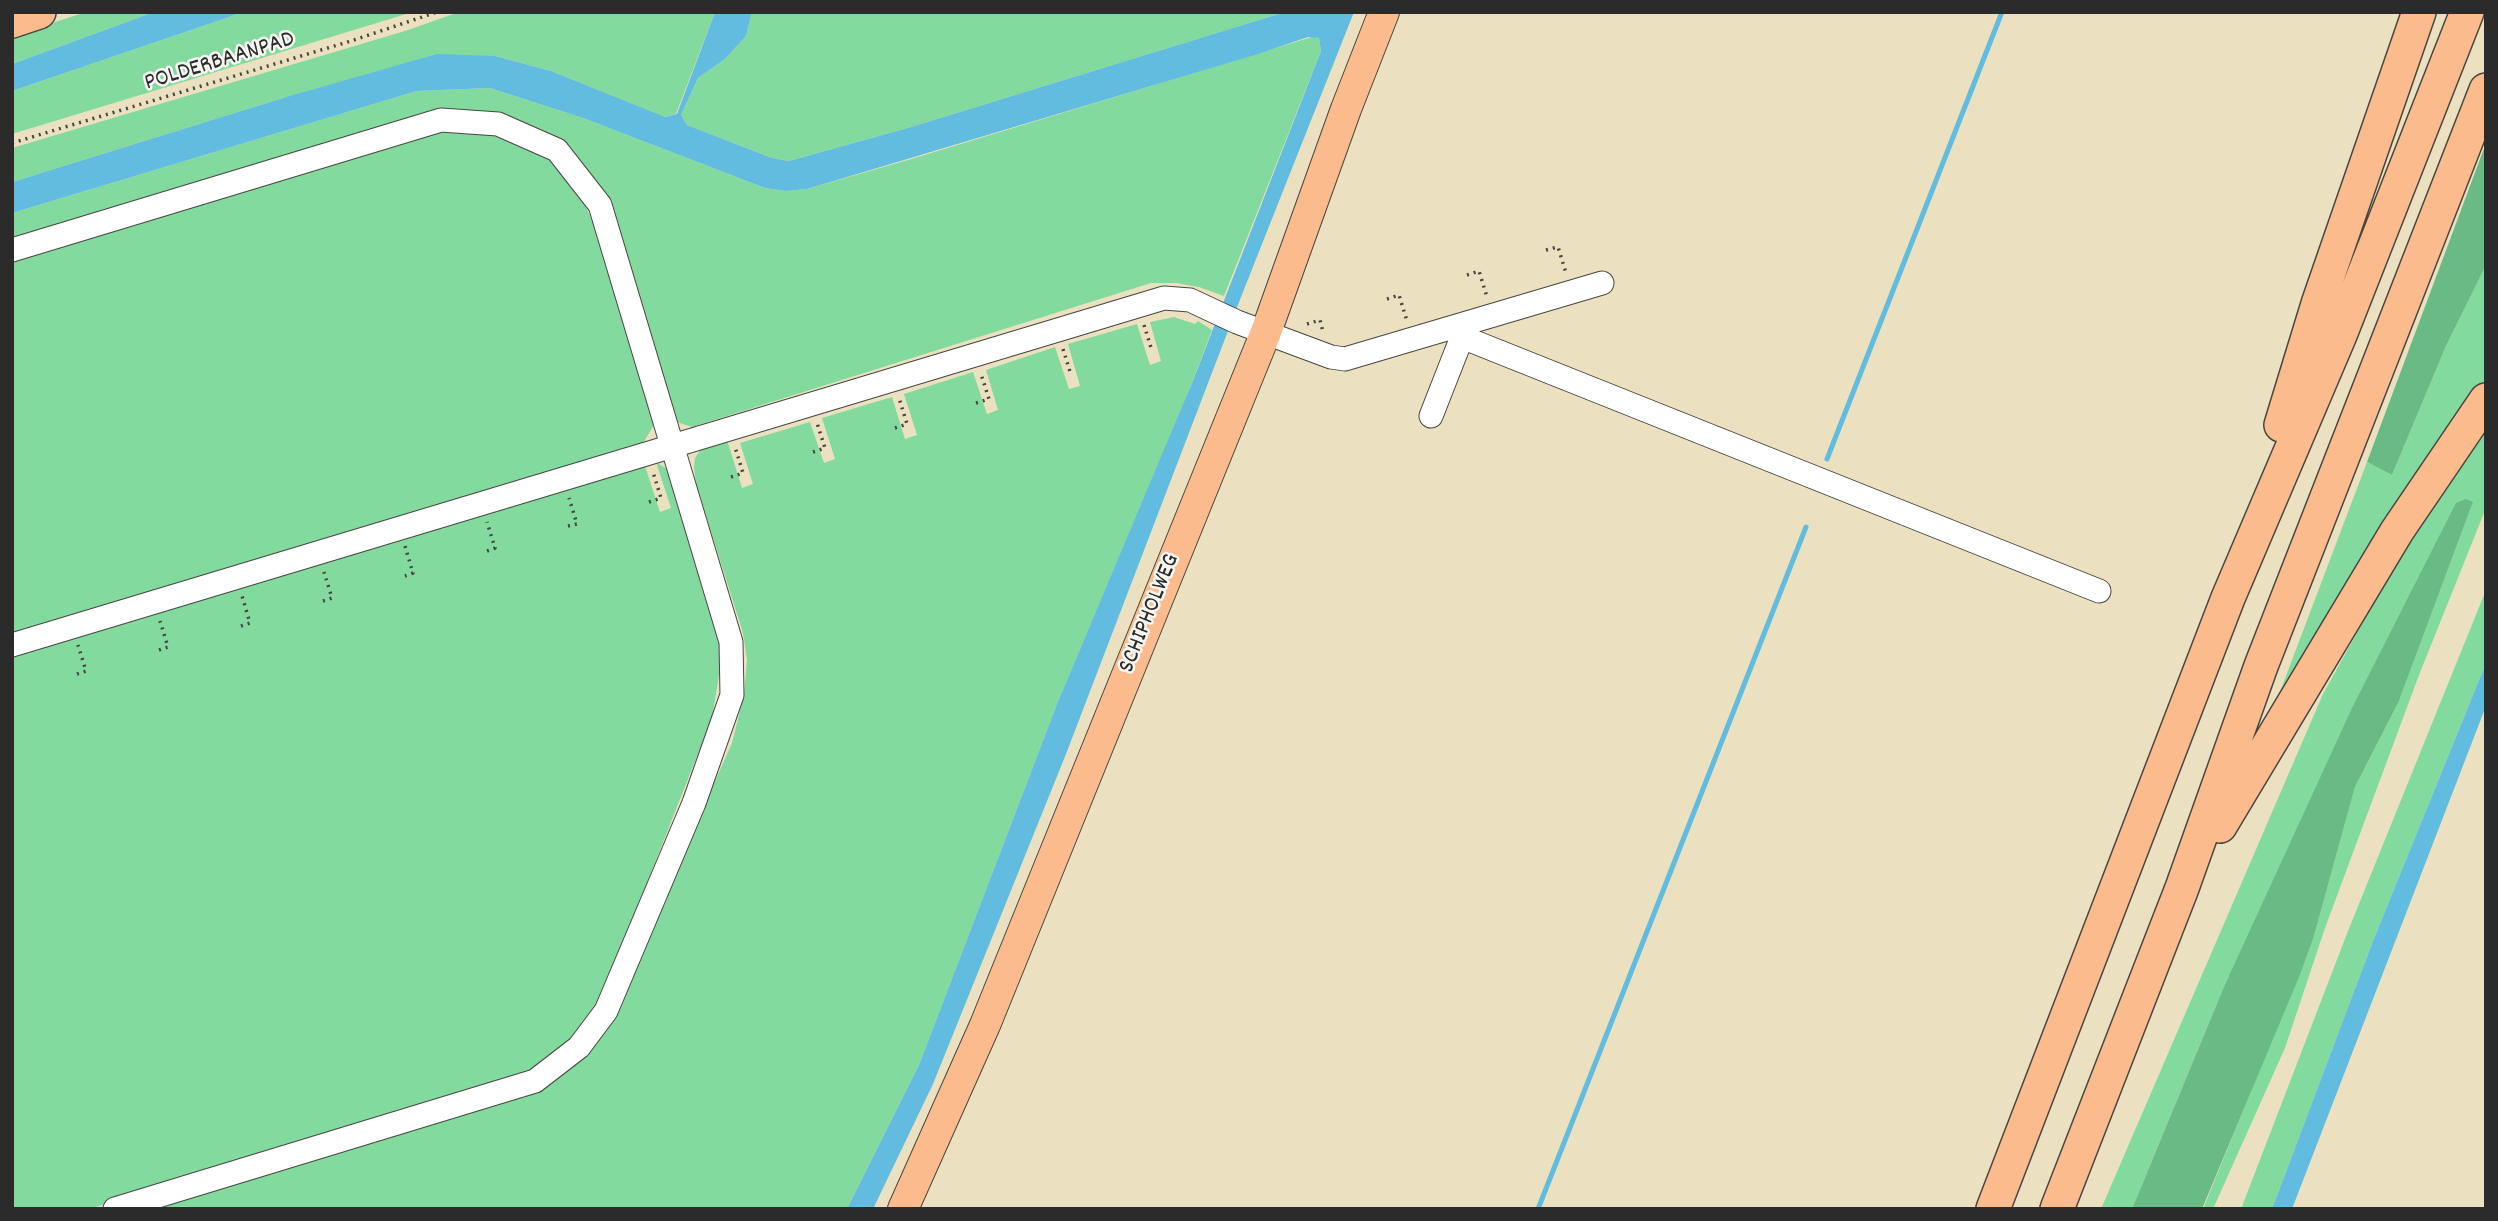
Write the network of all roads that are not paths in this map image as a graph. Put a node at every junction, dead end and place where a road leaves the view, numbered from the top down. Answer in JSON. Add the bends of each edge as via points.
{"nodes":[{"id":1,"x":39,"y":12,"type":"edge"},
{"id":2,"x":1384,"y":12,"type":"edge"},
{"id":3,"x":2419,"y":12,"type":"edge"},
{"id":4,"x":2467,"y":12,"type":"edge"},
{"id":5,"x":12,"y":20,"type":"edge"},
{"id":6,"x":2486,"y":90,"type":"edge"},
{"id":7,"x":12,"y":250,"type":"edge"},
{"id":8,"x":1602,"y":283,"type":"dead end"},
{"id":9,"x":1460,"y":331,"type":"junction"},
{"id":10,"x":1266,"y":332,"type":"junction"},
{"id":11,"x":2486,"y":400,"type":"edge"},
{"id":12,"x":1431,"y":416,"type":"dead end"},
{"id":13,"x":674,"y":446,"type":"junction"},
{"id":14,"x":2099,"y":591,"type":"dead end"},
{"id":15,"x":2228,"y":598,"type":"junction"},
{"id":16,"x":12,"y":645,"type":"edge"},
{"id":17,"x":2182,"y":888,"type":"junction"},
{"id":18,"x":115,"y":1209,"type":"edge"},
{"id":19,"x":903,"y":1209,"type":"edge"},
{"id":20,"x":1993,"y":1209,"type":"edge"},
{"id":21,"x":2057,"y":1209,"type":"edge"}],
"edges":[{"from":1,"to":5,"type":"highway"},
{"from":2,"to":10,"type":"main road","name":"SCHIPHOLWEG"},
{"from":3,"to":15,"type":"highway","via":[[2318,304]]},
{"from":4,"to":15,"type":"highway","via":[[2340,335]]},
{"from":6,"to":17,"type":"highway","via":[[2261,666]]},
{"from":7,"to":13,"type":"lane","via":[[441,120],[498,124],[557,150],[600,205]]},
{"from":8,"to":9,"type":"lane","via":[[1493,315]]},
{"from":9,"to":10,"type":"lane","via":[[1345,359]]},
{"from":9,"to":12,"type":"lane"},
{"from":9,"to":14,"type":"lane"},
{"from":10,"to":13,"type":"lane","via":[[1176,297]]},
{"from":10,"to":19,"type":"main road","name":"SCHIPHOLWEG","via":[[985,1025]]},
{"from":11,"to":17,"type":"highway","via":[[2397,531]]},
{"from":13,"to":16,"type":"lane"},
{"from":13,"to":18,"type":"lane","via":[[731,642],[732,695],[694,803],[606,1010],[579,1047],[536,1081]]},
{"from":15,"to":20,"type":"highway"},
{"from":17,"to":21,"type":"highway"}]}
